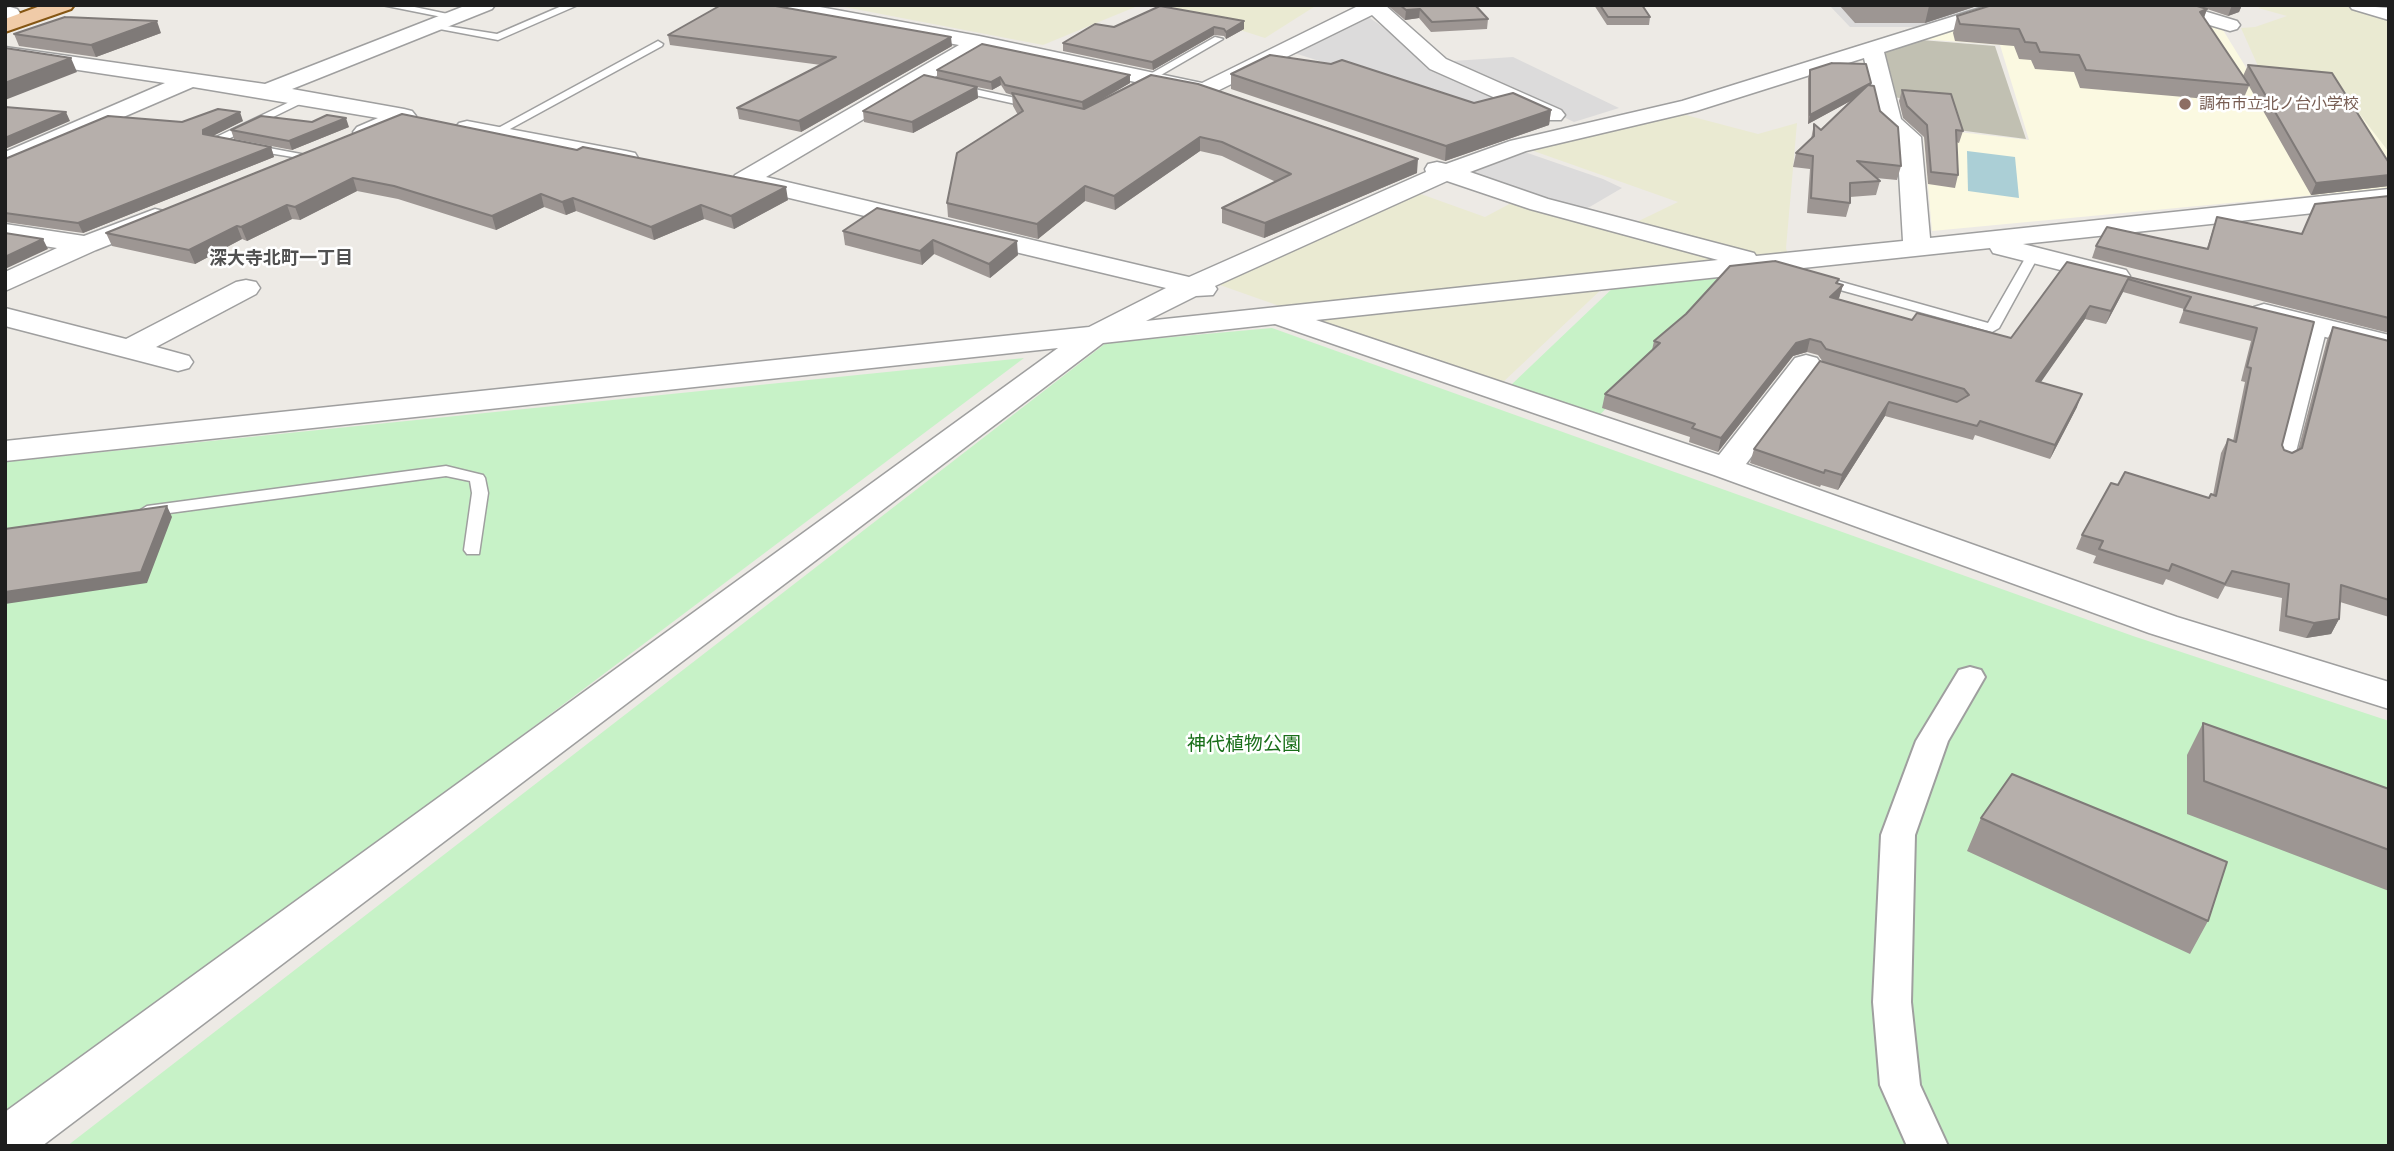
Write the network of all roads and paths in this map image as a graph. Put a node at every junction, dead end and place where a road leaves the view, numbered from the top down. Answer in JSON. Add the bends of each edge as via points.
{"nodes":[{"id":1,"x":32,"y":5,"type":"edge"},
{"id":2,"x":64,"y":5,"type":"edge"},
{"id":3,"x":387,"y":5,"type":"edge"},
{"id":4,"x":485,"y":5,"type":"edge"},
{"id":5,"x":573,"y":5,"type":"edge"},
{"id":6,"x":775,"y":5,"type":"edge"},
{"id":7,"x":1381,"y":5,"type":"edge"},
{"id":8,"x":2011,"y":5,"type":"edge"},
{"id":9,"x":2162,"y":5,"type":"edge"},
{"id":10,"x":2359,"y":5,"type":"edge"},
{"id":11,"x":1372,"y":6,"type":"edge"},
{"id":12,"x":1966,"y":11,"type":"edge"},
{"id":13,"x":2389,"y":14,"type":"edge"},
{"id":14,"x":7,"y":17,"type":"edge"},
{"id":15,"x":457,"y":17,"type":"junction"},
{"id":16,"x":2230,"y":25,"type":"dead end"},
{"id":17,"x":433,"y":27,"type":"junction"},
{"id":18,"x":1219,"y":39,"type":"edge"},
{"id":19,"x":979,"y":43,"type":"junction"},
{"id":20,"x":658,"y":44,"type":"dead end"},
{"id":21,"x":1872,"y":47,"type":"junction"},
{"id":22,"x":5,"y":53,"type":"edge"},
{"id":23,"x":1153,"y":78,"type":"junction"},
{"id":24,"x":192,"y":79,"type":"junction"},
{"id":25,"x":944,"y":85,"type":"edge"},
{"id":26,"x":1205,"y":90,"type":"junction"},
{"id":27,"x":267,"y":91,"type":"junction"},
{"id":28,"x":1132,"y":91,"type":"edge"},
{"id":29,"x":304,"y":98,"type":"junction"},
{"id":30,"x":1228,"y":98,"type":"edge"},
{"id":31,"x":1047,"y":108,"type":"edge"},
{"id":32,"x":404,"y":116,"type":"junction"},
{"id":33,"x":1586,"y":130,"type":"junction"},
{"id":34,"x":495,"y":133,"type":"junction"},
{"id":35,"x":301,"y":158,"type":"junction"},
{"id":36,"x":5,"y":161,"type":"edge"},
{"id":37,"x":652,"y":163,"type":"edge"},
{"id":38,"x":1420,"y":163,"type":"dead end"},
{"id":39,"x":1446,"y":172,"type":"junction"},
{"id":40,"x":263,"y":173,"type":"edge"},
{"id":41,"x":718,"y":175,"type":"edge"},
{"id":42,"x":744,"y":180,"type":"junction"},
{"id":43,"x":2389,"y":197,"type":"edge"},
{"id":44,"x":175,"y":209,"type":"edge"},
{"id":45,"x":5,"y":232,"type":"edge"},
{"id":46,"x":1977,"y":241,"type":"junction"},
{"id":47,"x":86,"y":244,"type":"junction"},
{"id":48,"x":1917,"y":247,"type":"junction"},
{"id":49,"x":2033,"y":255,"type":"junction"},
{"id":50,"x":1766,"y":265,"type":"junction"},
{"id":51,"x":2137,"y":281,"type":"edge"},
{"id":52,"x":5,"y":283,"type":"edge"},
{"id":53,"x":1192,"y":286,"type":"junction"},
{"id":54,"x":246,"y":288,"type":"dead end"},
{"id":55,"x":2242,"y":307,"type":"edge"},
{"id":56,"x":1276,"y":316,"type":"junction"},
{"id":57,"x":5,"y":317,"type":"edge"},
{"id":58,"x":2320,"y":327,"type":"junction"},
{"id":59,"x":1093,"y":336,"type":"junction"},
{"id":60,"x":2389,"y":344,"type":"edge"},
{"id":61,"x":130,"y":349,"type":"junction"},
{"id":62,"x":178,"y":362,"type":"dead end"},
{"id":63,"x":1812,"y":366,"type":"edge"},
{"id":64,"x":5,"y":451,"type":"edge"},
{"id":65,"x":2286,"y":460,"type":"edge"},
{"id":66,"x":1726,"y":468,"type":"junction"},
{"id":67,"x":131,"y":513,"type":"edge"},
{"id":68,"x":473,"y":550,"type":"dead end"},
{"id":69,"x":1970,"y":677,"type":"dead end"},
{"id":70,"x":2389,"y":696,"type":"edge"},
{"id":71,"x":5,"y":1143,"type":"edge"},
{"id":72,"x":1927,"y":1146,"type":"edge"}],
"edges":[{"from":1,"to":14,"type":"main road"},
{"from":2,"to":14,"type":"main road"},
{"from":3,"to":15,"type":"lane"},
{"from":4,"to":15,"type":"street"},
{"from":5,"to":17,"type":"lane","via":[[498,37]]},
{"from":6,"to":19,"type":"street"},
{"from":7,"to":11,"type":"lane"},
{"from":8,"to":12,"type":"street"},
{"from":9,"to":16,"type":"street"},
{"from":10,"to":13,"type":"street"},
{"from":11,"to":26,"type":"street"},
{"from":11,"to":33,"type":"street","via":[[1438,64]]},
{"from":12,"to":21,"type":"street"},
{"from":15,"to":17,"type":"street"},
{"from":17,"to":27,"type":"street"},
{"from":18,"to":23,"type":"lane"},
{"from":19,"to":23,"type":"street"},
{"from":19,"to":42,"type":"street","via":[[925,81]]},
{"from":20,"to":34,"type":"lane"},
{"from":21,"to":33,"type":"street","via":[[1688,106]]},
{"from":21,"to":48,"type":"street","via":[[1890,122],[1909,137]]},
{"from":22,"to":24,"type":"street"},
{"from":23,"to":26,"type":"street"},
{"from":23,"to":28,"type":"lane"},
{"from":24,"to":27,"type":"street"},
{"from":24,"to":36,"type":"street"},
{"from":25,"to":31,"type":"lane"},
{"from":26,"to":30,"type":"street"},
{"from":27,"to":29,"type":"street"},
{"from":29,"to":32,"type":"street"},
{"from":29,"to":35,"type":"lane","via":[[214,141]]},
{"from":32,"to":34,"type":"street"},
{"from":32,"to":35,"type":"street"},
{"from":33,"to":39,"type":"street","via":[[1518,145]]},
{"from":34,"to":37,"type":"street"},
{"from":35,"to":40,"type":"street"},
{"from":38,"to":39,"type":"street"},
{"from":39,"to":50,"type":"street","via":[[1539,204]]},
{"from":39,"to":53,"type":"street"},
{"from":41,"to":42,"type":"street"},
{"from":42,"to":53,"type":"street"},
{"from":43,"to":46,"type":"street"},
{"from":44,"to":47,"type":"street"},
{"from":45,"to":47,"type":"street"},
{"from":46,"to":48,"type":"street"},
{"from":46,"to":49,"type":"street"},
{"from":47,"to":52,"type":"street"},
{"from":48,"to":50,"type":"street"},
{"from":49,"to":50,"type":"lane","via":[[1992,328]]},
{"from":49,"to":51,"type":"street"},
{"from":50,"to":56,"type":"street"},
{"from":53,"to":56,"type":"street"},
{"from":53,"to":59,"type":"street"},
{"from":54,"to":61,"type":"street"},
{"from":55,"to":58,"type":"street"},
{"from":56,"to":59,"type":"street"},
{"from":56,"to":66,"type":"street"},
{"from":57,"to":61,"type":"street"},
{"from":58,"to":60,"type":"street"},
{"from":58,"to":65,"type":"lane"},
{"from":59,"to":64,"type":"street"},
{"from":59,"to":71,"type":"street"},
{"from":61,"to":62,"type":"street"},
{"from":63,"to":66,"type":"street"},
{"from":66,"to":70,"type":"street","via":[[2163,625]]},
{"from":67,"to":68,"type":"lane","via":[[446,471],[477,478],[480,493]]},
{"from":69,"to":72,"type":"street","via":[[1932,741],[1898,835],[1892,1002],[1900,1085]]}]}
